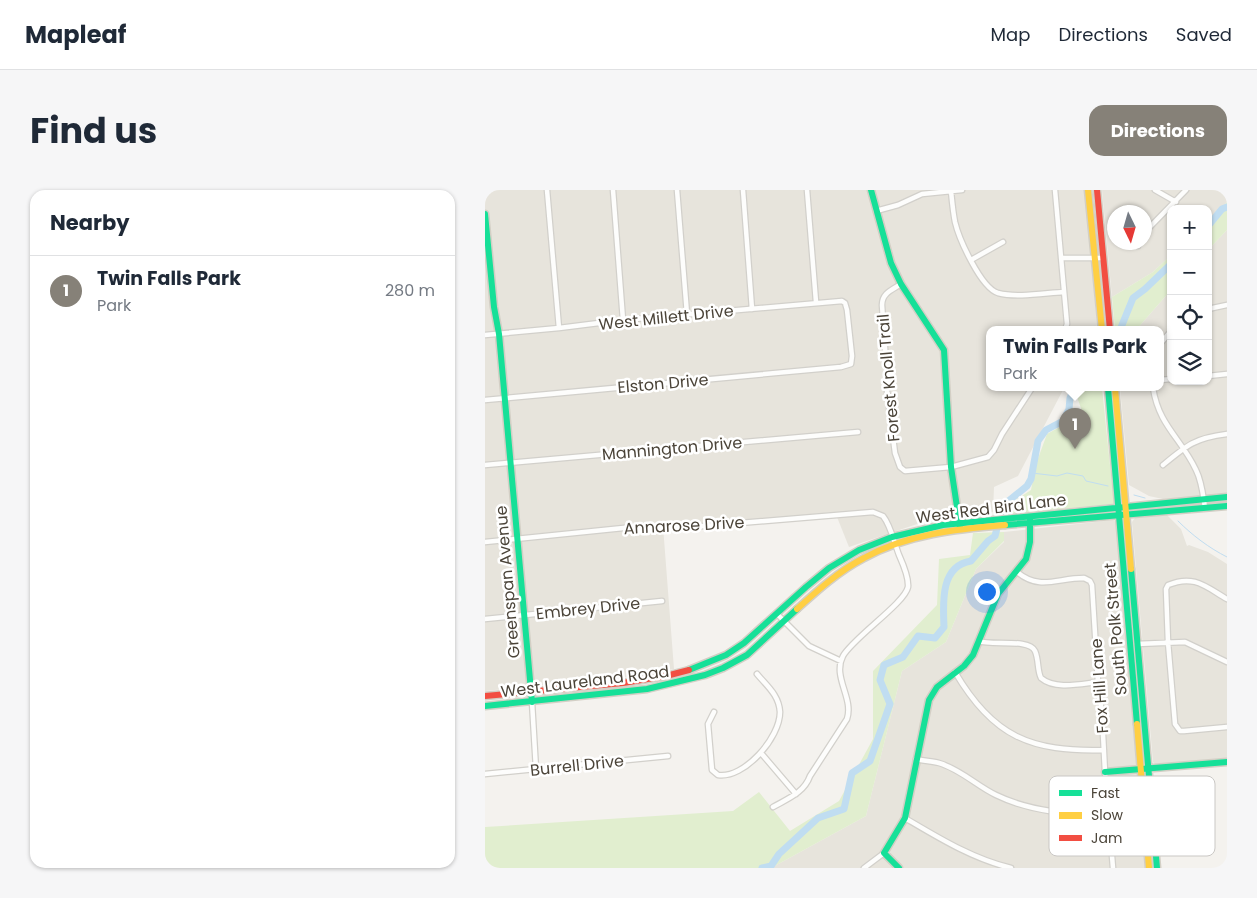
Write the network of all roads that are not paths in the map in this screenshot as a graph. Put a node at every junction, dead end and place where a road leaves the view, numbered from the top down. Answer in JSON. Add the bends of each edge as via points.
{"nodes":[{"id":1,"x":547,"y":190,"type":"edge"},
{"id":2,"x":613,"y":190,"type":"edge"},
{"id":3,"x":677,"y":190,"type":"edge"},
{"id":4,"x":743,"y":190,"type":"edge"},
{"id":5,"x":807,"y":190,"type":"edge"},
{"id":6,"x":871,"y":190,"type":"edge"},
{"id":7,"x":962,"y":190,"type":"edge"},
{"id":8,"x":1055,"y":190,"type":"edge"},
{"id":9,"x":1088,"y":190,"type":"edge"},
{"id":10,"x":1097,"y":190,"type":"edge"},
{"id":11,"x":1155,"y":190,"type":"edge"},
{"id":12,"x":1186,"y":190,"type":"edge"},
{"id":13,"x":951,"y":191,"type":"edge"},
{"id":14,"x":1176,"y":202,"type":"junction"},
{"id":15,"x":875,"y":211,"type":"junction"},
{"id":16,"x":485,"y":214,"type":"edge"},
{"id":17,"x":1152,"y":225,"type":"edge"},
{"id":18,"x":1003,"y":242,"type":"dead end"},
{"id":19,"x":1061,"y":258,"type":"junction"},
{"id":20,"x":1094,"y":258,"type":"junction"},
{"id":21,"x":1103,"y":258,"type":"junction"},
{"id":22,"x":971,"y":260,"type":"junction"},
{"id":23,"x":901,"y":284,"type":"junction"},
{"id":24,"x":1064,"y":292,"type":"junction"},
{"id":25,"x":816,"y":302,"type":"junction"},
{"id":26,"x":1227,"y":305,"type":"edge"},
{"id":27,"x":1212,"y":308,"type":"edge"},
{"id":28,"x":752,"y":309,"type":"junction"},
{"id":29,"x":687,"y":314,"type":"junction"},
{"id":30,"x":623,"y":320,"type":"junction"},
{"id":31,"x":1066,"y":326,"type":"edge"},
{"id":32,"x":1102,"y":326,"type":"edge"},
{"id":33,"x":1110,"y":326,"type":"edge"},
{"id":34,"x":559,"y":328,"type":"junction"},
{"id":35,"x":499,"y":334,"type":"junction"},
{"id":36,"x":485,"y":335,"type":"edge"},
{"id":37,"x":841,"y":367,"type":"joint"},
{"id":38,"x":1227,"y":374,"type":"edge"},
{"id":39,"x":1212,"y":376,"type":"edge"},
{"id":40,"x":1030,"y":391,"type":"edge"},
{"id":41,"x":1108,"y":391,"type":"edge"},
{"id":42,"x":1115,"y":391,"type":"edge"},
{"id":43,"x":1153,"y":391,"type":"edge"},
{"id":44,"x":505,"y":398,"type":"junction"},
{"id":45,"x":485,"y":400,"type":"edge"},
{"id":46,"x":858,"y":432,"type":"dead end"},
{"id":47,"x":1227,"y":434,"type":"edge"},
{"id":48,"x":1183,"y":449,"type":"junction"},
{"id":49,"x":511,"y":463,"type":"junction"},
{"id":50,"x":485,"y":465,"type":"edge"},
{"id":51,"x":1163,"y":465,"type":"dead end"},
{"id":52,"x":951,"y":467,"type":"junction"},
{"id":53,"x":1227,"y":497,"type":"edge"},
{"id":54,"x":1204,"y":499,"type":"junction"},
{"id":55,"x":1227,"y":506,"type":"edge"},
{"id":56,"x":1122,"y":507,"type":"junction"},
{"id":57,"x":1205,"y":508,"type":"junction"},
{"id":58,"x":1127,"y":515,"type":"junction"},
{"id":59,"x":1119,"y":516,"type":"junction"},
{"id":60,"x":1030,"y":520,"type":"junction"},
{"id":61,"x":960,"y":527,"type":"junction"},
{"id":62,"x":517,"y":539,"type":"junction"},
{"id":63,"x":893,"y":540,"type":"junction"},
{"id":64,"x":485,"y":542,"type":"edge"},
{"id":65,"x":1017,"y":572,"type":"junction"},
{"id":66,"x":1227,"y":599,"type":"edge"},
{"id":67,"x":662,"y":601,"type":"dead end"},
{"id":68,"x":777,"y":614,"type":"junction"},
{"id":69,"x":524,"y":615,"type":"junction"},
{"id":70,"x":485,"y":619,"type":"edge"},
{"id":71,"x":784,"y":622,"type":"junction"},
{"id":72,"x":978,"y":641,"type":"junction"},
{"id":73,"x":1168,"y":642,"type":"junction"},
{"id":74,"x":1138,"y":644,"type":"junction"},
{"id":75,"x":1130,"y":645,"type":"junction"},
{"id":76,"x":736,"y":649,"type":"junction"},
{"id":77,"x":742,"y":658,"type":"junction"},
{"id":78,"x":841,"y":661,"type":"junction"},
{"id":79,"x":1227,"y":662,"type":"edge"},
{"id":80,"x":955,"y":672,"type":"junction"},
{"id":81,"x":757,"y":674,"type":"dead end"},
{"id":82,"x":631,"y":682,"type":"junction"},
{"id":83,"x":1098,"y":682,"type":"junction"},
{"id":84,"x":531,"y":691,"type":"junction"},
{"id":85,"x":632,"y":692,"type":"junction"},
{"id":86,"x":485,"y":696,"type":"edge"},
{"id":87,"x":532,"y":702,"type":"junction"},
{"id":88,"x":485,"y":706,"type":"edge"},
{"id":89,"x":714,"y":712,"type":"dead end"},
{"id":90,"x":1227,"y":727,"type":"edge"},
{"id":91,"x":1104,"y":750,"type":"junction"},
{"id":92,"x":761,"y":753,"type":"junction"},
{"id":93,"x":668,"y":756,"type":"dead end"},
{"id":94,"x":916,"y":759,"type":"junction"},
{"id":95,"x":1227,"y":762,"type":"edge"},
{"id":96,"x":536,"y":769,"type":"junction"},
{"id":97,"x":1149,"y":769,"type":"junction"},
{"id":98,"x":1141,"y":770,"type":"junction"},
{"id":99,"x":1105,"y":772,"type":"junction"},
{"id":100,"x":485,"y":774,"type":"edge"},
{"id":101,"x":1105,"y":776,"type":"edge"},
{"id":102,"x":1141,"y":776,"type":"edge"},
{"id":103,"x":1150,"y":776,"type":"edge"},
{"id":104,"x":796,"y":794,"type":"junction"},
{"id":105,"x":773,"y":807,"type":"dead end"},
{"id":106,"x":1049,"y":811,"type":"edge"},
{"id":107,"x":905,"y":818,"type":"junction"},
{"id":108,"x":884,"y":853,"type":"junction"},
{"id":109,"x":864,"y":868,"type":"edge"},
{"id":110,"x":899,"y":868,"type":"edge"},
{"id":111,"x":1011,"y":868,"type":"edge"}],
"edges":[{"from":1,"to":34,"type":"street"},
{"from":2,"to":30,"type":"street"},
{"from":3,"to":29,"type":"street"},
{"from":4,"to":28,"type":"street"},
{"from":5,"to":25,"type":"street"},
{"from":6,"to":15,"type":"main road"},
{"from":7,"to":13,"type":"street"},
{"from":8,"to":19,"type":"street"},
{"from":9,"to":20,"type":"main road"},
{"from":10,"to":21,"type":"main road"},
{"from":11,"to":14,"type":"street"},
{"from":12,"to":14,"type":"street"},
{"from":13,"to":15,"type":"street","via":[[922,194]]},
{"from":13,"to":22,"type":"street","via":[[955,222]]},
{"from":14,"to":17,"type":"street"},
{"from":15,"to":23,"type":"main road"},
{"from":16,"to":35,"type":"main road","name":"Greenspan Avenue"},
{"from":18,"to":22,"type":"street"},
{"from":19,"to":20,"type":"street"},
{"from":19,"to":24,"type":"street"},
{"from":20,"to":21,"type":"street"},
{"from":20,"to":32,"type":"main road"},
{"from":21,"to":33,"type":"main road"},
{"from":22,"to":24,"type":"street","via":[[987,285],[999,293]]},
{"from":23,"to":52,"type":"main road","via":[[944,350]]},
{"from":23,"to":52,"type":"street","name":"Forest Knoll Trail","via":[[886,293],[882,300],[889,375],[887,391],[898,463],[905,470]]},
{"from":24,"to":31,"type":"street"},
{"from":25,"to":28,"type":"street","name":"West Millett Drive"},
{"from":25,"to":37,"type":"street","name":"West Millett Drive","via":[[845,303],[852,361]]},
{"from":26,"to":27,"type":"street"},
{"from":28,"to":29,"type":"street","name":"West Millett Drive"},
{"from":29,"to":30,"type":"street","name":"West Millett Drive"},
{"from":30,"to":34,"type":"street","name":"West Millett Drive"},
{"from":34,"to":35,"type":"street","name":"West Millett Drive"},
{"from":35,"to":36,"type":"street","name":"West Millett Drive"},
{"from":35,"to":44,"type":"main road","name":"Greenspan Avenue"},
{"from":37,"to":44,"type":"street","name":"Elston Drive"},
{"from":38,"to":39,"type":"street"},
{"from":40,"to":52,"type":"street","via":[[988,457]]},
{"from":41,"to":56,"type":"main road","name":"South Polk Street"},
{"from":42,"to":56,"type":"main road","name":"South Polk Street"},
{"from":43,"to":48,"type":"street","via":[[1162,418]]},
{"from":44,"to":45,"type":"street","name":"Elston Drive"},
{"from":44,"to":49,"type":"main road","name":"Greenspan Avenue"},
{"from":46,"to":49,"type":"street","name":"Mannington Drive"},
{"from":47,"to":48,"type":"street","via":[[1202,438]]},
{"from":48,"to":51,"type":"street"},
{"from":48,"to":54,"type":"street","via":[[1196,469]]},
{"from":49,"to":50,"type":"street","name":"Mannington Drive"},
{"from":49,"to":62,"type":"main road","name":"Greenspan Avenue"},
{"from":52,"to":61,"type":"main road"},
{"from":53,"to":54,"type":"main road","name":"West Red Bird Lane"},
{"from":54,"to":56,"type":"main road","name":"West Red Bird Lane"},
{"from":54,"to":57,"type":"street"},
{"from":55,"to":57,"type":"main road","name":"West Red Bird Lane"},
{"from":56,"to":58,"type":"main road","name":"South Polk Street"},
{"from":56,"to":59,"type":"main road","name":"South Polk Street"},
{"from":56,"to":60,"type":"main road","name":"West Red Bird Lane"},
{"from":57,"to":58,"type":"main road","name":"West Red Bird Lane"},
{"from":58,"to":59,"type":"main road","name":"West Red Bird Lane"},
{"from":58,"to":74,"type":"main road","name":"South Polk Street"},
{"from":59,"to":60,"type":"main road","name":"West Red Bird Lane"},
{"from":59,"to":75,"type":"main road","name":"South Polk Street"},
{"from":60,"to":61,"type":"main road","name":"West Red Bird Lane"},
{"from":60,"to":65,"type":"main road","via":[[1029,551]]},
{"from":61,"to":63,"type":"main road","name":"West Red Bird Lane","via":[[927,527]]},
{"from":62,"to":63,"type":"street","name":"Annarose Drive","via":[[643,526],[680,528],[873,512],[883,516]]},
{"from":62,"to":64,"type":"street","name":"Annarose Drive"},
{"from":62,"to":69,"type":"main road","name":"Greenspan Avenue"},
{"from":63,"to":68,"type":"main road","name":"West Red Bird Lane","via":[[840,560]]},
{"from":63,"to":71,"type":"main road","name":"West Red Bird Lane","via":[[828,580]]},
{"from":63,"to":78,"type":"street","name":"Annarose Drive","via":[[908,580],[907,592],[846,652]]},
{"from":65,"to":72,"type":"main road","via":[[998,594]]},
{"from":65,"to":83,"type":"street","name":"Fox Hill Lane","via":[[1037,582],[1081,578],[1090,582]]},
{"from":66,"to":73,"type":"street","via":[[1200,582],[1168,585]]},
{"from":67,"to":69,"type":"street","name":"Embrey Drive"},
{"from":68,"to":71,"type":"street"},
{"from":68,"to":76,"type":"main road","name":"West Red Bird Lane"},
{"from":69,"to":70,"type":"street","name":"Embrey Drive"},
{"from":69,"to":84,"type":"main road","name":"Greenspan Avenue"},
{"from":71,"to":77,"type":"main road","name":"West Red Bird Lane"},
{"from":71,"to":78,"type":"street","via":[[809,646]]},
{"from":72,"to":80,"type":"main road","via":[[971,658]]},
{"from":72,"to":83,"type":"street","via":[[1029,646],[1035,652],[1041,678],[1049,683]]},
{"from":73,"to":74,"type":"street"},
{"from":73,"to":79,"type":"street","via":[[1185,642]]},
{"from":73,"to":90,"type":"street","via":[[1175,724],[1180,731]]},
{"from":74,"to":75,"type":"street"},
{"from":74,"to":97,"type":"main road","name":"South Polk Street"},
{"from":75,"to":98,"type":"main road","name":"South Polk Street"},
{"from":76,"to":77,"type":"main road"},
{"from":76,"to":82,"type":"main road","name":"West Laureland Road","via":[[704,666]]},
{"from":77,"to":85,"type":"main road","name":"West Laureland Road","via":[[696,678]]},
{"from":78,"to":104,"type":"street","via":[[840,674],[848,715],[807,784]]},
{"from":80,"to":91,"type":"street","via":[[982,711],[1021,739],[1051,748]]},
{"from":80,"to":94,"type":"main road","via":[[937,687],[929,700]]},
{"from":81,"to":92,"type":"street","via":[[776,696],[780,713],[776,730]]},
{"from":82,"to":84,"type":"main road","name":"West Laureland Road"},
{"from":82,"to":85,"type":"main road"},
{"from":83,"to":91,"type":"street","name":"Fox Hill Lane"},
{"from":84,"to":86,"type":"main road","name":"West Laureland Road"},
{"from":84,"to":87,"type":"main road","name":"Greenspan Avenue"},
{"from":85,"to":87,"type":"main road","name":"West Laureland Road"},
{"from":87,"to":88,"type":"main road","name":"West Laureland Road"},
{"from":87,"to":96,"type":"street","name":"Greenspan Avenue"},
{"from":89,"to":92,"type":"street","via":[[708,724],[714,773],[730,775]]},
{"from":91,"to":99,"type":"street","name":"Fox Hill Lane"},
{"from":92,"to":104,"type":"street"},
{"from":93,"to":96,"type":"street","name":"Burrell Drive"},
{"from":94,"to":106,"type":"street","via":[[939,764],[994,794],[1030,808]]},
{"from":94,"to":107,"type":"main road"},
{"from":95,"to":97,"type":"main road"},
{"from":96,"to":100,"type":"street","name":"Burrell Drive"},
{"from":97,"to":98,"type":"main road"},
{"from":97,"to":103,"type":"main road","name":"South Polk Street"},
{"from":98,"to":99,"type":"main road"},
{"from":98,"to":102,"type":"main road","name":"South Polk Street"},
{"from":99,"to":101,"type":"street","name":"Fox Hill Lane"},
{"from":104,"to":105,"type":"street"},
{"from":107,"to":108,"type":"main road"},
{"from":107,"to":111,"type":"street","via":[[953,846]]},
{"from":108,"to":109,"type":"street"},
{"from":108,"to":110,"type":"main road"}]}
